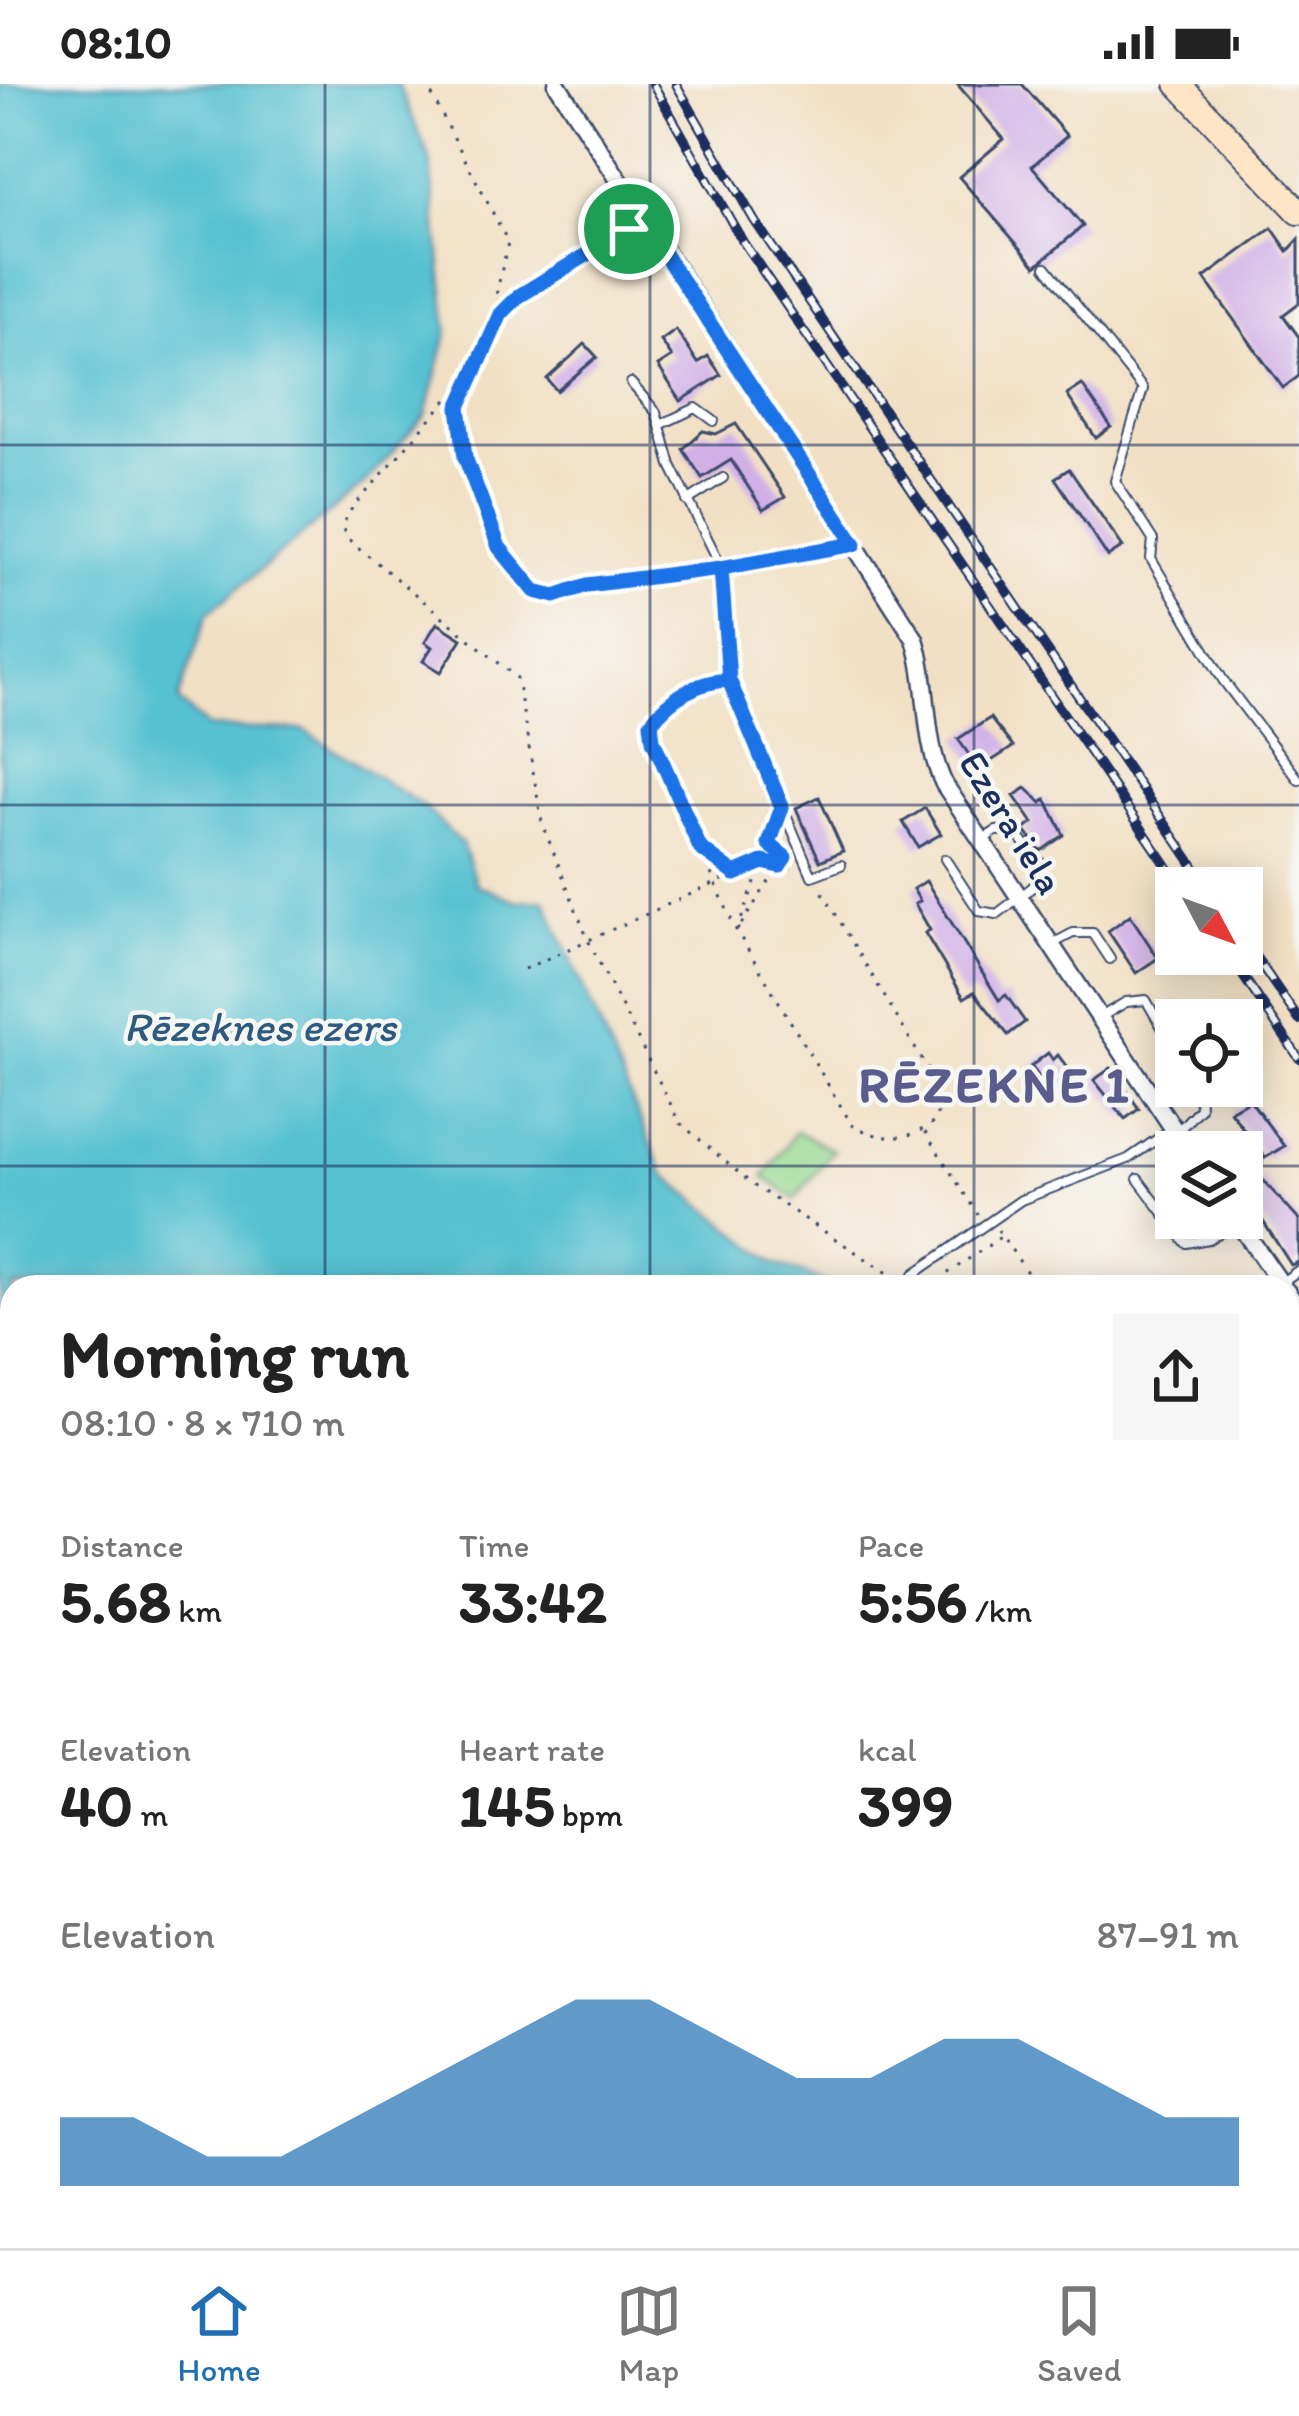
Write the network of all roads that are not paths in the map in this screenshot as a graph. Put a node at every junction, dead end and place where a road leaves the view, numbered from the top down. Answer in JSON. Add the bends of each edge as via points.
{"nodes":[{"id":1,"x":557,"y":84,"type":"edge"},
{"id":2,"x":1178,"y":84,"type":"edge"},
{"id":3,"x":1299,"y":212,"type":"edge"},
{"id":4,"x":642,"y":220,"type":"junction"},
{"id":5,"x":1046,"y":267,"type":"dead end"},
{"id":6,"x":631,"y":383,"type":"dead end"},
{"id":7,"x":714,"y":421,"type":"dead end"},
{"id":8,"x":662,"y":424,"type":"junction"},
{"id":9,"x":723,"y":478,"type":"dead end"},
{"id":10,"x":686,"y":501,"type":"junction"},
{"id":11,"x":855,"y":544,"type":"junction"},
{"id":12,"x":721,"y":568,"type":"junction"},
{"id":13,"x":1299,"y":780,"type":"edge"},
{"id":14,"x":981,"y":841,"type":"junction"},
{"id":15,"x":945,"y":860,"type":"dead end"},
{"id":16,"x":841,"y":865,"type":"dead end"},
{"id":17,"x":1020,"y":899,"type":"junction"},
{"id":18,"x":1051,"y":945,"type":"junction"},
{"id":19,"x":1110,"y":958,"type":"dead end"},
{"id":20,"x":1155,"y":1015,"type":"edge"},
{"id":21,"x":1099,"y":1018,"type":"junction"},
{"id":22,"x":1200,"y":1107,"type":"edge"},
{"id":23,"x":1174,"y":1131,"type":"joint"},
{"id":24,"x":1155,"y":1143,"type":"edge"},
{"id":25,"x":1138,"y":1179,"type":"dead end"},
{"id":26,"x":1155,"y":1202,"type":"edge"},
{"id":27,"x":1250,"y":1239,"type":"edge"},
{"id":28,"x":914,"y":1275,"type":"edge"},
{"id":29,"x":1275,"y":1275,"type":"edge"}],
"edges":[{"from":1,"to":4,"type":"street","name":"Ezera iela"},
{"from":2,"to":3,"type":"street"},
{"from":4,"to":11,"type":"street","name":"Ezera iela"},
{"from":4,"to":12,"type":"lane","via":[[501,314],[459,407],[465,457],[499,547],[535,591],[555,596]]},
{"from":5,"to":13,"type":"lane","via":[[1143,389],[1115,481],[1154,540],[1151,559],[1223,680]]},
{"from":6,"to":8,"type":"lane"},
{"from":7,"to":8,"type":"lane","via":[[696,408]]},
{"from":8,"to":10,"type":"lane"},
{"from":9,"to":10,"type":"lane"},
{"from":10,"to":12,"type":"lane"},
{"from":11,"to":12,"type":"lane"},
{"from":11,"to":14,"type":"street","name":"Ezera iela","via":[[915,639],[934,764]]},
{"from":12,"to":16,"type":"lane","via":[[729,680],[794,848],[812,876]]},
{"from":14,"to":17,"type":"street","name":"Ezera iela"},
{"from":14,"to":17,"type":"lane","via":[[1013,830],[1040,862],[1034,886]]},
{"from":15,"to":17,"type":"lane","via":[[980,911],[997,914]]},
{"from":17,"to":18,"type":"street","name":"Ezera iela"},
{"from":18,"to":19,"type":"lane","via":[[1093,933]]},
{"from":18,"to":21,"type":"street","name":"Ezera iela"},
{"from":20,"to":21,"type":"lane","via":[[1146,1000],[1126,1001]]},
{"from":21,"to":23,"type":"street","name":"Ezera iela"},
{"from":22,"to":23,"type":"lane"},
{"from":24,"to":28,"type":"lane","via":[[1022,1200]]},
{"from":25,"to":26,"type":"lane"},
{"from":27,"to":29,"type":"street"}]}
